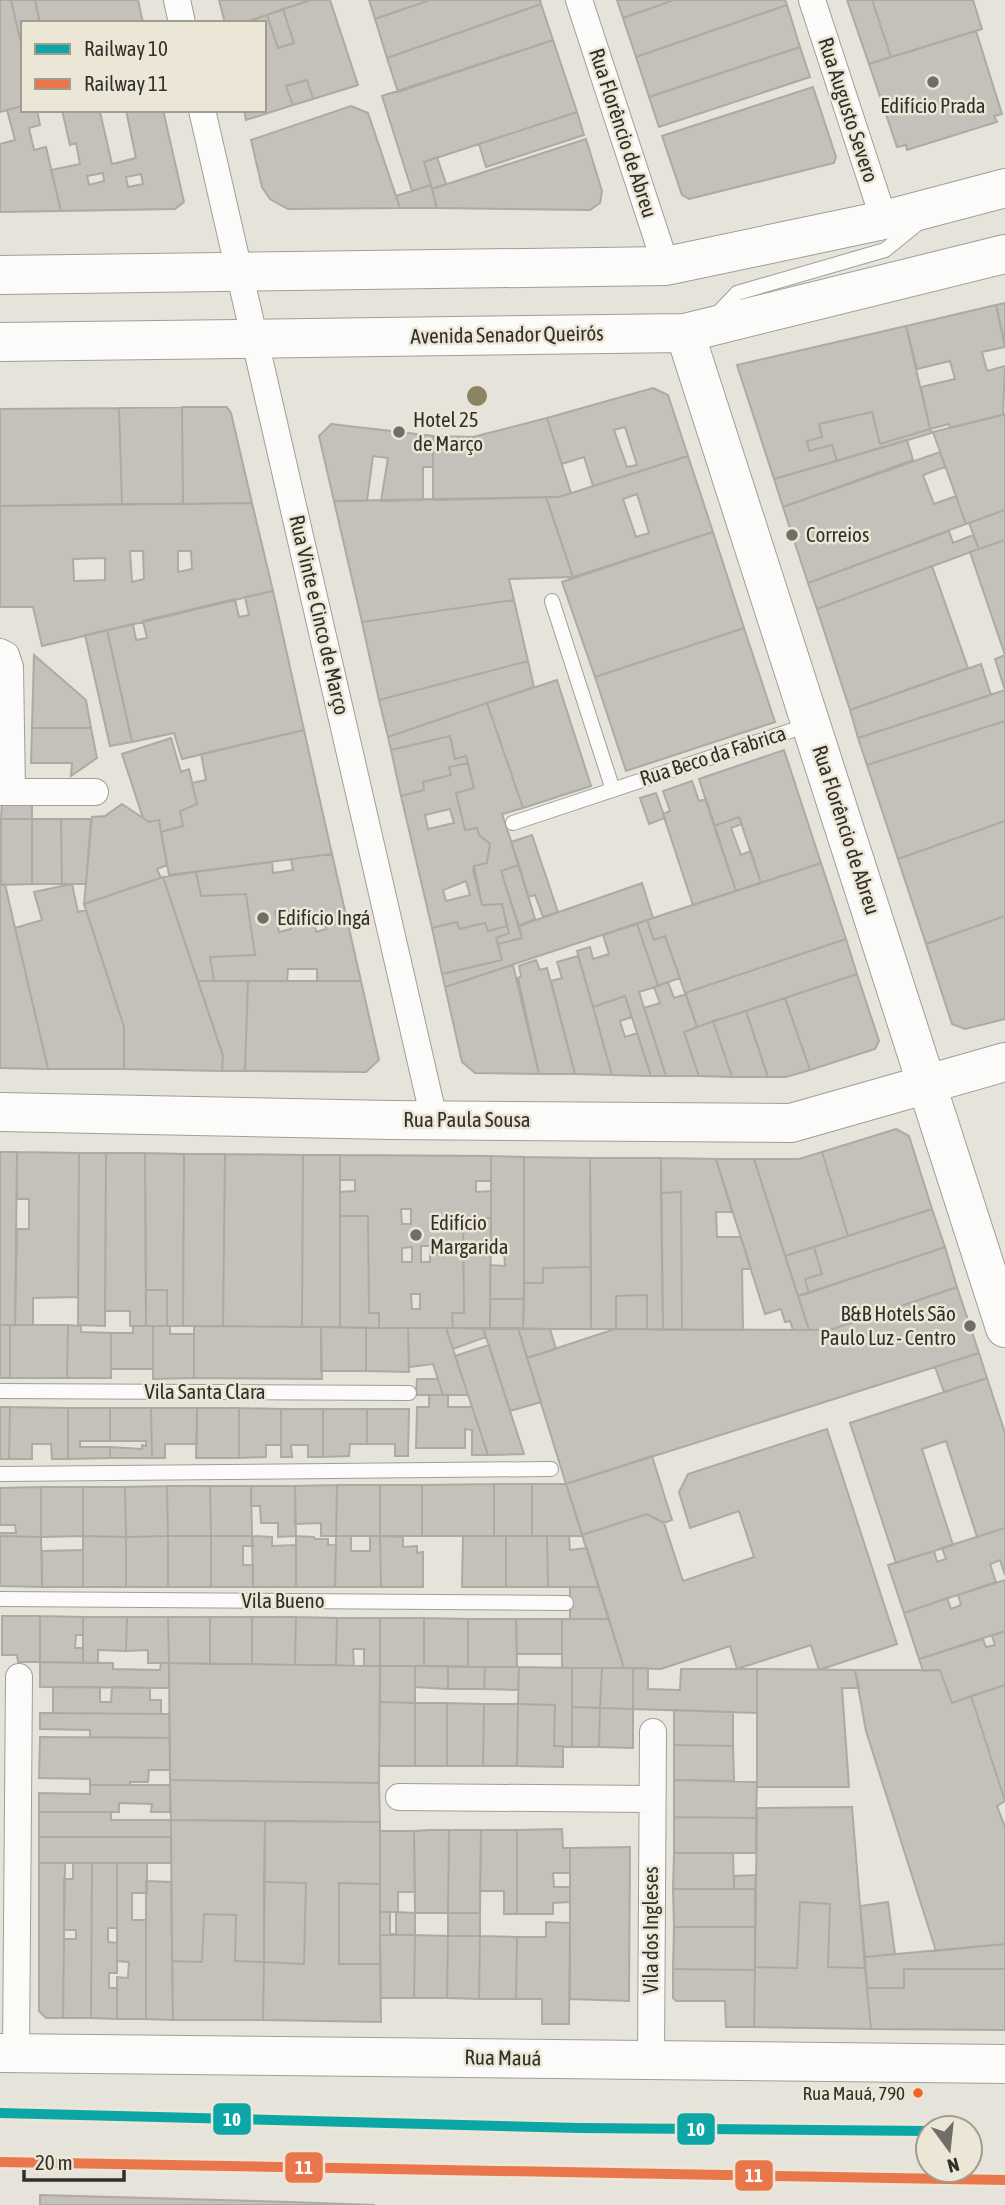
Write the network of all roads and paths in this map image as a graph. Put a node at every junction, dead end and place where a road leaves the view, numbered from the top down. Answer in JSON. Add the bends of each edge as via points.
{"nodes":[{"id":1,"x":177,"y":0,"type":"edge"},
{"id":2,"x":579,"y":0,"type":"edge"},
{"id":3,"x":812,"y":0,"type":"edge"},
{"id":4,"x":182,"y":21,"type":"edge"},
{"id":5,"x":202,"y":112,"type":"edge"},
{"id":6,"x":1005,"y":188,"type":"edge"},
{"id":7,"x":941,"y":205,"type":"junction"},
{"id":8,"x":884,"y":220,"type":"junction"},
{"id":9,"x":1005,"y":254,"type":"edge"},
{"id":10,"x":666,"y":266,"type":"junction"},
{"id":11,"x":240,"y":273,"type":"junction"},
{"id":12,"x":0,"y":275,"type":"edge"},
{"id":13,"x":694,"y":331,"type":"junction"},
{"id":14,"x":255,"y":339,"type":"junction"},
{"id":15,"x":0,"y":342,"type":"edge"},
{"id":16,"x":552,"y":601,"type":"dead end"},
{"id":17,"x":0,"y":652,"type":"edge"},
{"id":18,"x":812,"y":723,"type":"junction"},
{"id":19,"x":614,"y":790,"type":"junction"},
{"id":20,"x":6,"y":792,"type":"edge"},
{"id":21,"x":95,"y":792,"type":"dead end"},
{"id":22,"x":513,"y":823,"type":"dead end"},
{"id":23,"x":1005,"y":1062,"type":"edge"},
{"id":24,"x":928,"y":1084,"type":"junction"},
{"id":25,"x":0,"y":1112,"type":"edge"},
{"id":26,"x":434,"y":1119,"type":"junction"},
{"id":27,"x":1005,"y":1328,"type":"edge"},
{"id":28,"x":0,"y":1391,"type":"edge"},
{"id":29,"x":409,"y":1393,"type":"dead end"},
{"id":30,"x":551,"y":1469,"type":"dead end"},
{"id":31,"x":0,"y":1474,"type":"edge"},
{"id":32,"x":0,"y":1599,"type":"edge"},
{"id":33,"x":566,"y":1603,"type":"dead end"},
{"id":34,"x":19,"y":1677,"type":"dead end"},
{"id":35,"x":653,"y":1732,"type":"dead end"},
{"id":36,"x":399,"y":1797,"type":"dead end"},
{"id":37,"x":652,"y":1799,"type":"junction"},
{"id":38,"x":8,"y":2053,"type":"edge"},
{"id":39,"x":651,"y":2060,"type":"junction"},
{"id":40,"x":1005,"y":2064,"type":"edge"}],
"edges":[{"from":1,"to":4,"type":"street"},
{"from":2,"to":10,"type":"street","name":"Rua Florêncio de Abreu"},
{"from":3,"to":8,"type":"street","name":"Rua Augusto Severo"},
{"from":5,"to":11,"type":"street","name":"Rua Vinte e Cinco de Março"},
{"from":6,"to":7,"type":"street"},
{"from":7,"to":8,"type":"street"},
{"from":7,"to":13,"type":"lane","via":[[885,250],[737,293]]},
{"from":8,"to":10,"type":"street"},
{"from":9,"to":13,"type":"street","name":"Avenida Senador Queirós"},
{"from":10,"to":11,"type":"street"},
{"from":11,"to":12,"type":"street"},
{"from":11,"to":14,"type":"street","name":"Rua Vinte e Cinco de Março"},
{"from":13,"to":14,"type":"street","name":"Avenida Senador Queirós"},
{"from":13,"to":18,"type":"street","name":"Rua Florêncio de Abreu"},
{"from":14,"to":15,"type":"street","name":"Avenida Senador Queirós"},
{"from":14,"to":26,"type":"street","name":"Rua Vinte e Cinco de Março"},
{"from":16,"to":19,"type":"lane","name":"Rua Beco da Fabrica"},
{"from":17,"to":20,"type":"street","via":[[10,667]]},
{"from":18,"to":19,"type":"lane","name":"Rua Beco da Fabrica"},
{"from":18,"to":24,"type":"street","name":"Rua Florêncio de Abreu"},
{"from":19,"to":22,"type":"lane","name":"Rua Beco da Fabrica"},
{"from":20,"to":21,"type":"street"},
{"from":23,"to":24,"type":"street","name":"Rua Paula Sousa"},
{"from":24,"to":26,"type":"street","name":"Rua Paula Sousa","via":[[791,1123]]},
{"from":24,"to":27,"type":"street","name":"Rua Florêncio de Abreu"},
{"from":25,"to":26,"type":"street","name":"Rua Paula Sousa"},
{"from":28,"to":29,"type":"lane","name":"Vila Santa Clara"},
{"from":30,"to":31,"type":"lane"},
{"from":32,"to":33,"type":"lane","name":"Vila Bueno"},
{"from":34,"to":38,"type":"street"},
{"from":35,"to":37,"type":"street","name":"Vila dos Ingleses"},
{"from":36,"to":37,"type":"street"},
{"from":37,"to":39,"type":"street","name":"Vila dos Ingleses"},
{"from":38,"to":39,"type":"street","name":"Rua Mauá"},
{"from":39,"to":40,"type":"street","name":"Rua Mauá"}]}
